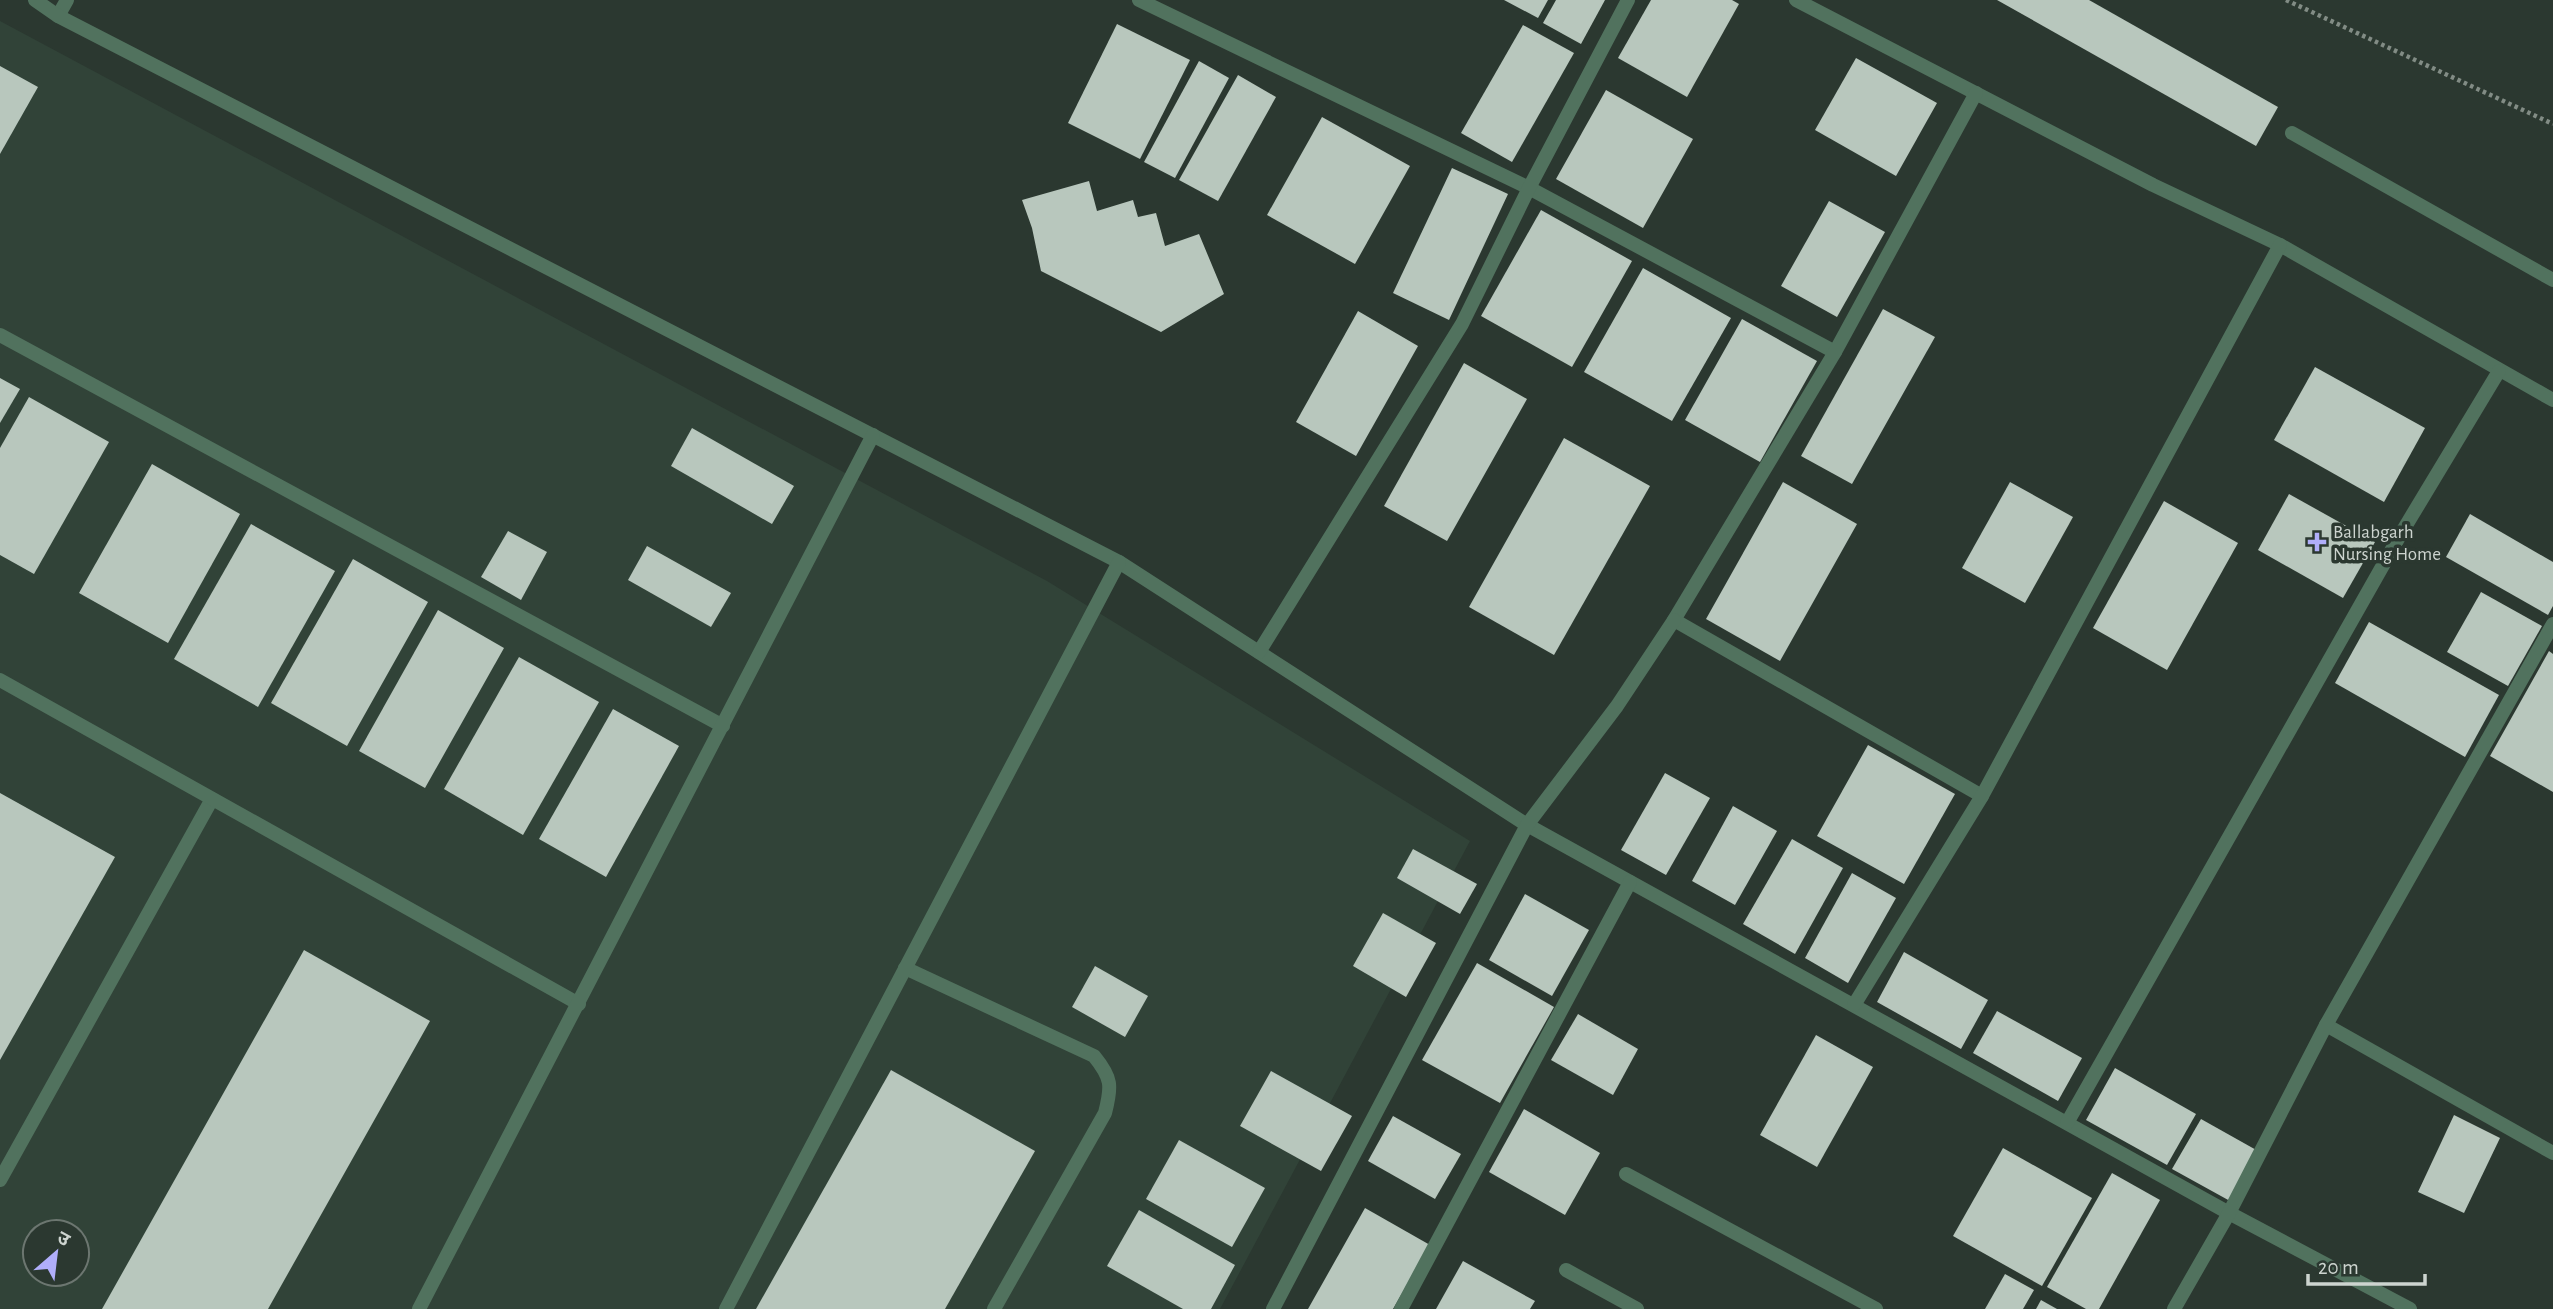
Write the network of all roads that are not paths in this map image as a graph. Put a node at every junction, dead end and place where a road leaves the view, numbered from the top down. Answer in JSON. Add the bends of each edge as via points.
{"nodes":[{"id":1,"x":35,"y":0,"type":"edge"},
{"id":2,"x":67,"y":0,"type":"edge"},
{"id":3,"x":1139,"y":0,"type":"edge"},
{"id":4,"x":1628,"y":0,"type":"edge"},
{"id":5,"x":1796,"y":0,"type":"edge"},
{"id":6,"x":58,"y":16,"type":"junction"},
{"id":7,"x":1976,"y":93,"type":"junction"},
{"id":8,"x":2292,"y":134,"type":"dead end"},
{"id":9,"x":1529,"y":188,"type":"junction"},
{"id":10,"x":2280,"y":245,"type":"junction"},
{"id":11,"x":2553,"y":280,"type":"edge"},
{"id":12,"x":0,"y":335,"type":"edge"},
{"id":13,"x":1835,"y":352,"type":"junction"},
{"id":14,"x":2499,"y":371,"type":"junction"},
{"id":15,"x":2553,"y":400,"type":"edge"},
{"id":16,"x":873,"y":435,"type":"junction"},
{"id":17,"x":1119,"y":562,"type":"junction"},
{"id":18,"x":1674,"y":620,"type":"junction"},
{"id":19,"x":2553,"y":624,"type":"edge"},
{"id":20,"x":1259,"y":652,"type":"junction"},
{"id":21,"x":0,"y":680,"type":"edge"},
{"id":22,"x":723,"y":726,"type":"junction"},
{"id":23,"x":1982,"y":796,"type":"junction"},
{"id":24,"x":212,"y":799,"type":"junction"},
{"id":25,"x":1527,"y":825,"type":"junction"},
{"id":26,"x":1630,"y":881,"type":"junction"},
{"id":27,"x":905,"y":968,"type":"junction"},
{"id":28,"x":579,"y":1004,"type":"junction"},
{"id":29,"x":1854,"y":1005,"type":"junction"},
{"id":30,"x":2326,"y":1025,"type":"junction"},
{"id":31,"x":2067,"y":1123,"type":"junction"},
{"id":32,"x":2553,"y":1153,"type":"edge"},
{"id":33,"x":1626,"y":1174,"type":"dead end"},
{"id":34,"x":0,"y":1180,"type":"edge"},
{"id":35,"x":2229,"y":1213,"type":"junction"},
{"id":36,"x":1566,"y":1270,"type":"dead end"},
{"id":37,"x":419,"y":1309,"type":"edge"},
{"id":38,"x":726,"y":1309,"type":"edge"},
{"id":39,"x":994,"y":1309,"type":"edge"},
{"id":40,"x":1273,"y":1309,"type":"edge"},
{"id":41,"x":1401,"y":1309,"type":"edge"},
{"id":42,"x":1637,"y":1309,"type":"edge"},
{"id":43,"x":1876,"y":1309,"type":"edge"},
{"id":44,"x":2174,"y":1309,"type":"edge"},
{"id":45,"x":2410,"y":1309,"type":"edge"}],
"edges":[{"from":1,"to":6,"type":"street"},
{"from":2,"to":6,"type":"street"},
{"from":3,"to":9,"type":"street"},
{"from":4,"to":9,"type":"street"},
{"from":5,"to":7,"type":"street"},
{"from":6,"to":16,"type":"street"},
{"from":7,"to":10,"type":"street"},
{"from":7,"to":13,"type":"street"},
{"from":8,"to":11,"type":"street"},
{"from":9,"to":13,"type":"street"},
{"from":9,"to":20,"type":"street","via":[[1462,324]]},
{"from":10,"to":14,"type":"street"},
{"from":10,"to":23,"type":"street"},
{"from":12,"to":22,"type":"street"},
{"from":13,"to":18,"type":"street"},
{"from":14,"to":15,"type":"street"},
{"from":14,"to":31,"type":"street","via":[[2399,537]]},
{"from":16,"to":17,"type":"street"},
{"from":16,"to":22,"type":"street"},
{"from":17,"to":20,"type":"street"},
{"from":17,"to":27,"type":"street"},
{"from":18,"to":23,"type":"street"},
{"from":18,"to":25,"type":"street"},
{"from":19,"to":30,"type":"street"},
{"from":20,"to":25,"type":"street"},
{"from":21,"to":24,"type":"street"},
{"from":22,"to":28,"type":"street"},
{"from":23,"to":29,"type":"street"},
{"from":24,"to":28,"type":"street"},
{"from":24,"to":34,"type":"street"},
{"from":25,"to":26,"type":"street"},
{"from":25,"to":40,"type":"street"},
{"from":26,"to":29,"type":"street"},
{"from":26,"to":41,"type":"street"},
{"from":27,"to":38,"type":"street"},
{"from":27,"to":39,"type":"street","via":[[1094,1056],[1109,1074],[1105,1113]]},
{"from":28,"to":37,"type":"street"},
{"from":29,"to":31,"type":"street"},
{"from":30,"to":32,"type":"street"},
{"from":30,"to":35,"type":"street"},
{"from":31,"to":35,"type":"street"},
{"from":33,"to":43,"type":"street"},
{"from":35,"to":44,"type":"street"},
{"from":35,"to":45,"type":"street"},
{"from":36,"to":42,"type":"street"}]}
